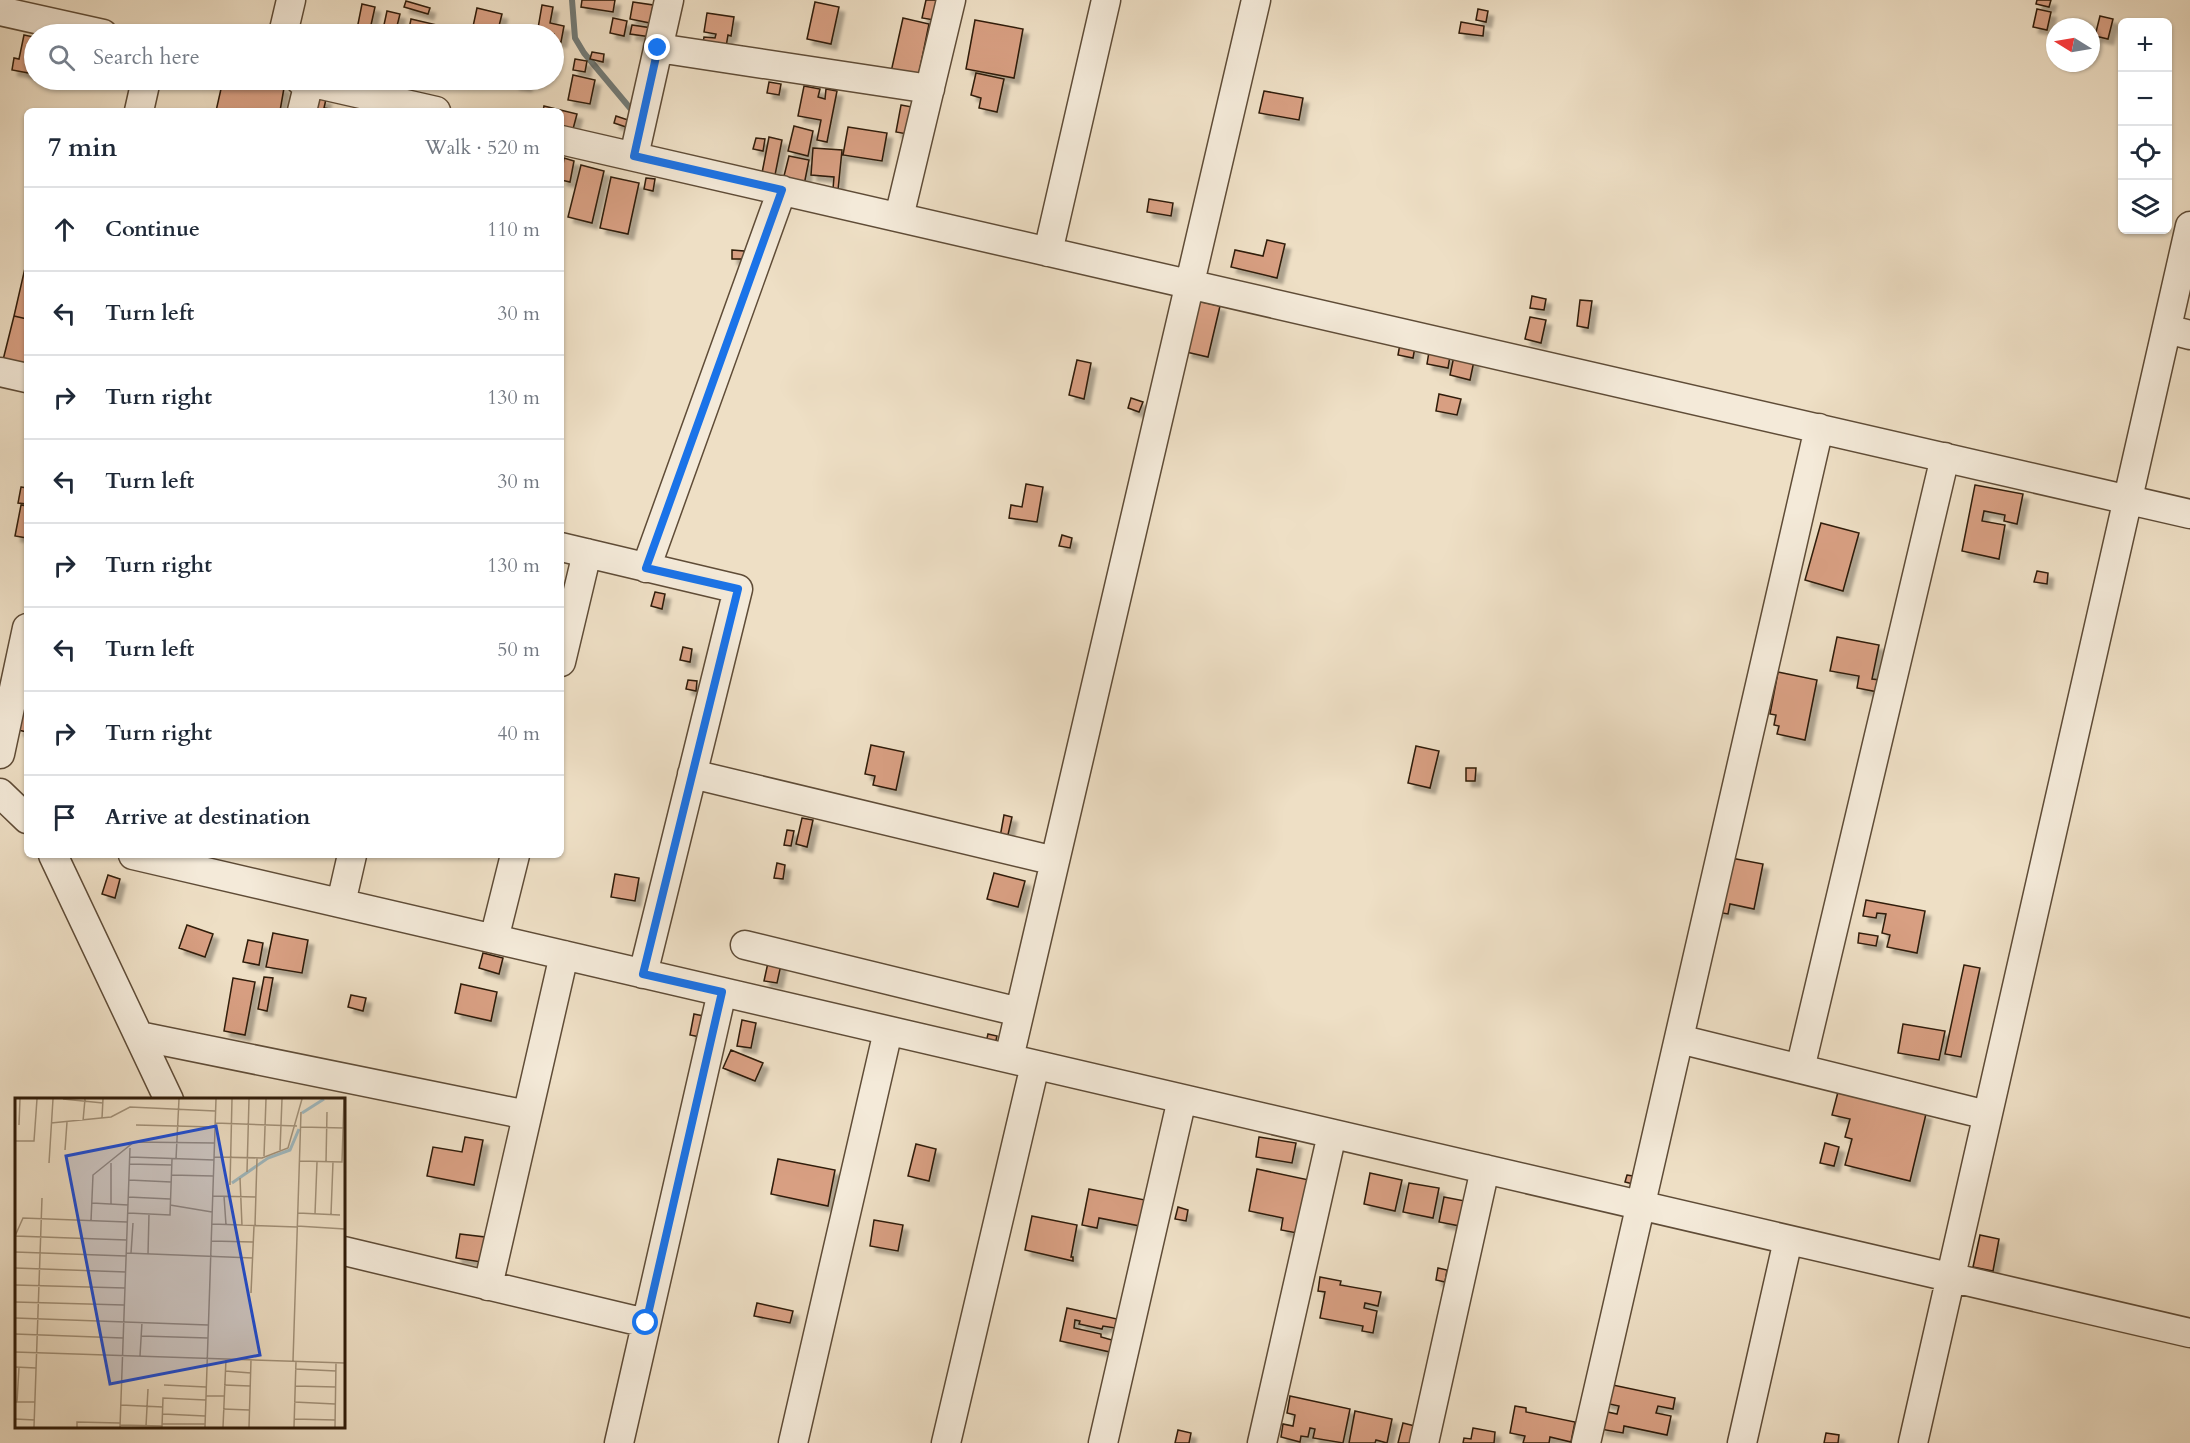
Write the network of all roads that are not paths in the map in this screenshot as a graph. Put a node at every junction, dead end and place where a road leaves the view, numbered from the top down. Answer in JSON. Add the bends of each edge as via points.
{"nodes":[{"id":1,"x":291,"y":0,"type":"edge"},
{"id":2,"x":669,"y":0,"type":"edge"},
{"id":3,"x":951,"y":0,"type":"edge"},
{"id":4,"x":1106,"y":0,"type":"edge"},
{"id":5,"x":1256,"y":0,"type":"edge"},
{"id":6,"x":2,"y":19,"type":"edge"},
{"id":7,"x":36,"y":24,"type":"edge"},
{"id":8,"x":285,"y":24,"type":"edge"},
{"id":9,"x":658,"y":48,"type":"junction"},
{"id":10,"x":930,"y":89,"type":"junction"},
{"id":11,"x":144,"y":90,"type":"edge"},
{"id":12,"x":303,"y":90,"type":"edge"},
{"id":13,"x":344,"y":90,"type":"edge"},
{"id":14,"x":140,"y":108,"type":"edge"},
{"id":15,"x":302,"y":108,"type":"edge"},
{"id":16,"x":423,"y":108,"type":"edge"},
{"id":17,"x":564,"y":141,"type":"edge"},
{"id":18,"x":634,"y":156,"type":"junction"},
{"id":19,"x":782,"y":190,"type":"junction"},
{"id":20,"x":899,"y":217,"type":"junction"},
{"id":21,"x":2190,"y":226,"type":"edge"},
{"id":22,"x":1048,"y":252,"type":"junction"},
{"id":23,"x":1190,"y":284,"type":"junction"},
{"id":24,"x":2178,"y":332,"type":"edge"},
{"id":25,"x":0,"y":372,"type":"edge"},
{"id":26,"x":24,"y":377,"type":"edge"},
{"id":27,"x":1819,"y":428,"type":"junction"},
{"id":28,"x":1945,"y":457,"type":"junction"},
{"id":29,"x":2128,"y":499,"type":"junction"},
{"id":30,"x":2190,"y":514,"type":"edge"},
{"id":31,"x":574,"y":550,"type":"edge"},
{"id":32,"x":646,"y":568,"type":"junction"},
{"id":33,"x":564,"y":636,"type":"edge"},
{"id":34,"x":24,"y":642,"type":"edge"},
{"id":35,"x":0,"y":754,"type":"edge"},
{"id":36,"x":692,"y":774,"type":"junction"},
{"id":37,"x":0,"y":793,"type":"edge"},
{"id":38,"x":24,"y":816,"type":"edge"},
{"id":39,"x":54,"y":858,"type":"edge"},
{"id":40,"x":159,"y":858,"type":"edge"},
{"id":41,"x":351,"y":858,"type":"edge"},
{"id":42,"x":514,"y":858,"type":"edge"},
{"id":43,"x":1055,"y":861,"type":"junction"},
{"id":44,"x":194,"y":862,"type":"edge"},
{"id":45,"x":341,"y":903,"type":"junction"},
{"id":46,"x":494,"y":939,"type":"junction"},
{"id":47,"x":745,"y":945,"type":"dead end"},
{"id":48,"x":564,"y":955,"type":"junction"},
{"id":49,"x":643,"y":974,"type":"junction"},
{"id":50,"x":722,"y":992,"type":"junction"},
{"id":51,"x":1019,"y":1012,"type":"junction"},
{"id":52,"x":888,"y":1031,"type":"junction"},
{"id":53,"x":139,"y":1036,"type":"junction"},
{"id":54,"x":1679,"y":1039,"type":"junction"},
{"id":55,"x":1022,"y":1062,"type":"junction"},
{"id":56,"x":1800,"y":1069,"type":"junction"},
{"id":57,"x":168,"y":1098,"type":"edge"},
{"id":58,"x":1182,"y":1099,"type":"junction"},
{"id":59,"x":527,"y":1115,"type":"junction"},
{"id":60,"x":1987,"y":1115,"type":"junction"},
{"id":61,"x":1332,"y":1134,"type":"junction"},
{"id":62,"x":1485,"y":1169,"type":"junction"},
{"id":63,"x":1641,"y":1206,"type":"junction"},
{"id":64,"x":1788,"y":1240,"type":"junction"},
{"id":65,"x":345,"y":1251,"type":"edge"},
{"id":66,"x":1950,"y":1277,"type":"junction"},
{"id":67,"x":488,"y":1286,"type":"junction"},
{"id":68,"x":646,"y":1323,"type":"junction"},
{"id":69,"x":2190,"y":1333,"type":"edge"},
{"id":70,"x":619,"y":1443,"type":"edge"},
{"id":71,"x":793,"y":1443,"type":"edge"},
{"id":72,"x":946,"y":1443,"type":"edge"},
{"id":73,"x":1103,"y":1443,"type":"edge"},
{"id":74,"x":1262,"y":1443,"type":"edge"},
{"id":75,"x":1424,"y":1443,"type":"edge"},
{"id":76,"x":1586,"y":1443,"type":"edge"},
{"id":77,"x":1742,"y":1443,"type":"edge"},
{"id":78,"x":1912,"y":1443,"type":"edge"}],
"edges":[{"from":1,"to":8,"type":"street"},
{"from":2,"to":9,"type":"street"},
{"from":3,"to":10,"type":"street"},
{"from":4,"to":22,"type":"street"},
{"from":5,"to":23,"type":"street"},
{"from":6,"to":7,"type":"street"},
{"from":9,"to":10,"type":"street"},
{"from":9,"to":18,"type":"street"},
{"from":10,"to":20,"type":"street"},
{"from":11,"to":14,"type":"street"},
{"from":12,"to":15,"type":"street"},
{"from":13,"to":16,"type":"street"},
{"from":17,"to":18,"type":"street"},
{"from":18,"to":19,"type":"street"},
{"from":19,"to":20,"type":"street"},
{"from":19,"to":32,"type":"street"},
{"from":20,"to":22,"type":"street"},
{"from":21,"to":24,"type":"street"},
{"from":22,"to":23,"type":"street"},
{"from":23,"to":27,"type":"street"},
{"from":23,"to":43,"type":"street"},
{"from":24,"to":29,"type":"street"},
{"from":25,"to":26,"type":"street"},
{"from":27,"to":28,"type":"street"},
{"from":27,"to":54,"type":"street"},
{"from":28,"to":29,"type":"street"},
{"from":28,"to":56,"type":"street"},
{"from":29,"to":30,"type":"street"},
{"from":29,"to":60,"type":"street"},
{"from":31,"to":32,"type":"street"},
{"from":31,"to":33,"type":"street"},
{"from":32,"to":36,"type":"street","via":[[738,589]]},
{"from":34,"to":35,"type":"street"},
{"from":36,"to":43,"type":"street"},
{"from":36,"to":49,"type":"street"},
{"from":37,"to":38,"type":"street"},
{"from":39,"to":53,"type":"street"},
{"from":40,"to":44,"type":"street"},
{"from":41,"to":45,"type":"street"},
{"from":42,"to":46,"type":"street"},
{"from":43,"to":51,"type":"street"},
{"from":44,"to":45,"type":"street"},
{"from":45,"to":46,"type":"street"},
{"from":46,"to":48,"type":"street"},
{"from":47,"to":51,"type":"street"},
{"from":48,"to":49,"type":"street"},
{"from":48,"to":59,"type":"street"},
{"from":49,"to":50,"type":"street"},
{"from":50,"to":52,"type":"street"},
{"from":50,"to":68,"type":"street"},
{"from":51,"to":55,"type":"street"},
{"from":52,"to":55,"type":"street"},
{"from":52,"to":71,"type":"street"},
{"from":53,"to":57,"type":"street"},
{"from":53,"to":59,"type":"street"},
{"from":54,"to":56,"type":"street"},
{"from":54,"to":63,"type":"street"},
{"from":55,"to":58,"type":"street"},
{"from":55,"to":72,"type":"street"},
{"from":56,"to":60,"type":"street"},
{"from":58,"to":61,"type":"street"},
{"from":58,"to":73,"type":"street"},
{"from":59,"to":67,"type":"street"},
{"from":60,"to":66,"type":"street"},
{"from":61,"to":62,"type":"street"},
{"from":61,"to":74,"type":"street"},
{"from":62,"to":63,"type":"street"},
{"from":62,"to":75,"type":"street"},
{"from":63,"to":64,"type":"street"},
{"from":63,"to":76,"type":"street"},
{"from":64,"to":66,"type":"street"},
{"from":64,"to":77,"type":"street"},
{"from":65,"to":67,"type":"street"},
{"from":66,"to":69,"type":"street"},
{"from":66,"to":78,"type":"street"},
{"from":67,"to":68,"type":"street"},
{"from":68,"to":70,"type":"street"}]}
